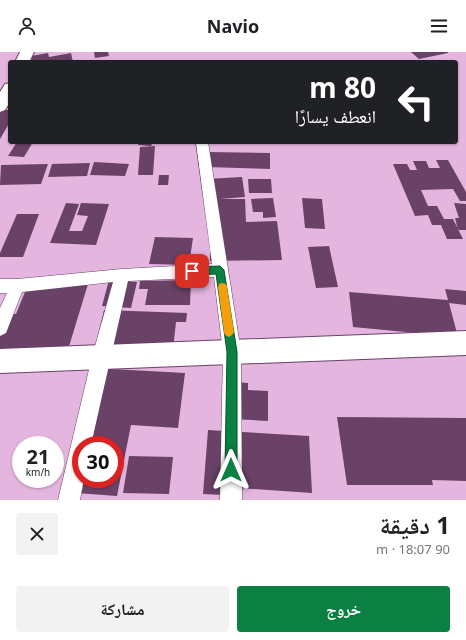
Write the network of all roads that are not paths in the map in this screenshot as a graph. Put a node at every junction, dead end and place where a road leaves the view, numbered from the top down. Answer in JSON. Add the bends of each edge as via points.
{"nodes":[{"id":1,"x":8,"y":91,"type":"edge"},
{"id":2,"x":0,"y":107,"type":"edge"},
{"id":3,"x":202,"y":144,"type":"edge"},
{"id":4,"x":220,"y":270,"type":"junction"},
{"id":5,"x":122,"y":275,"type":"junction"},
{"id":6,"x":0,"y":286,"type":"edge"},
{"id":7,"x":17,"y":286,"type":"junction"},
{"id":8,"x":0,"y":328,"type":"edge"},
{"id":9,"x":466,"y":343,"type":"edge"},
{"id":10,"x":232,"y":352,"type":"junction"},
{"id":11,"x":101,"y":357,"type":"junction"},
{"id":12,"x":0,"y":361,"type":"edge"},
{"id":13,"x":83,"y":436,"type":"edge"},
{"id":14,"x":72,"y":486,"type":"edge"},
{"id":15,"x":69,"y":500,"type":"edge"},
{"id":16,"x":231,"y":500,"type":"edge"}],
"edges":[{"from":1,"to":2,"type":"street"},
{"from":3,"to":4,"type":"street"},
{"from":4,"to":5,"type":"street"},
{"from":4,"to":10,"type":"street"},
{"from":5,"to":7,"type":"street"},
{"from":5,"to":11,"type":"street"},
{"from":6,"to":7,"type":"street"},
{"from":7,"to":8,"type":"street"},
{"from":9,"to":10,"type":"street"},
{"from":10,"to":11,"type":"street"},
{"from":10,"to":16,"type":"street"},
{"from":11,"to":12,"type":"street"},
{"from":11,"to":13,"type":"street"},
{"from":14,"to":15,"type":"street"}]}
